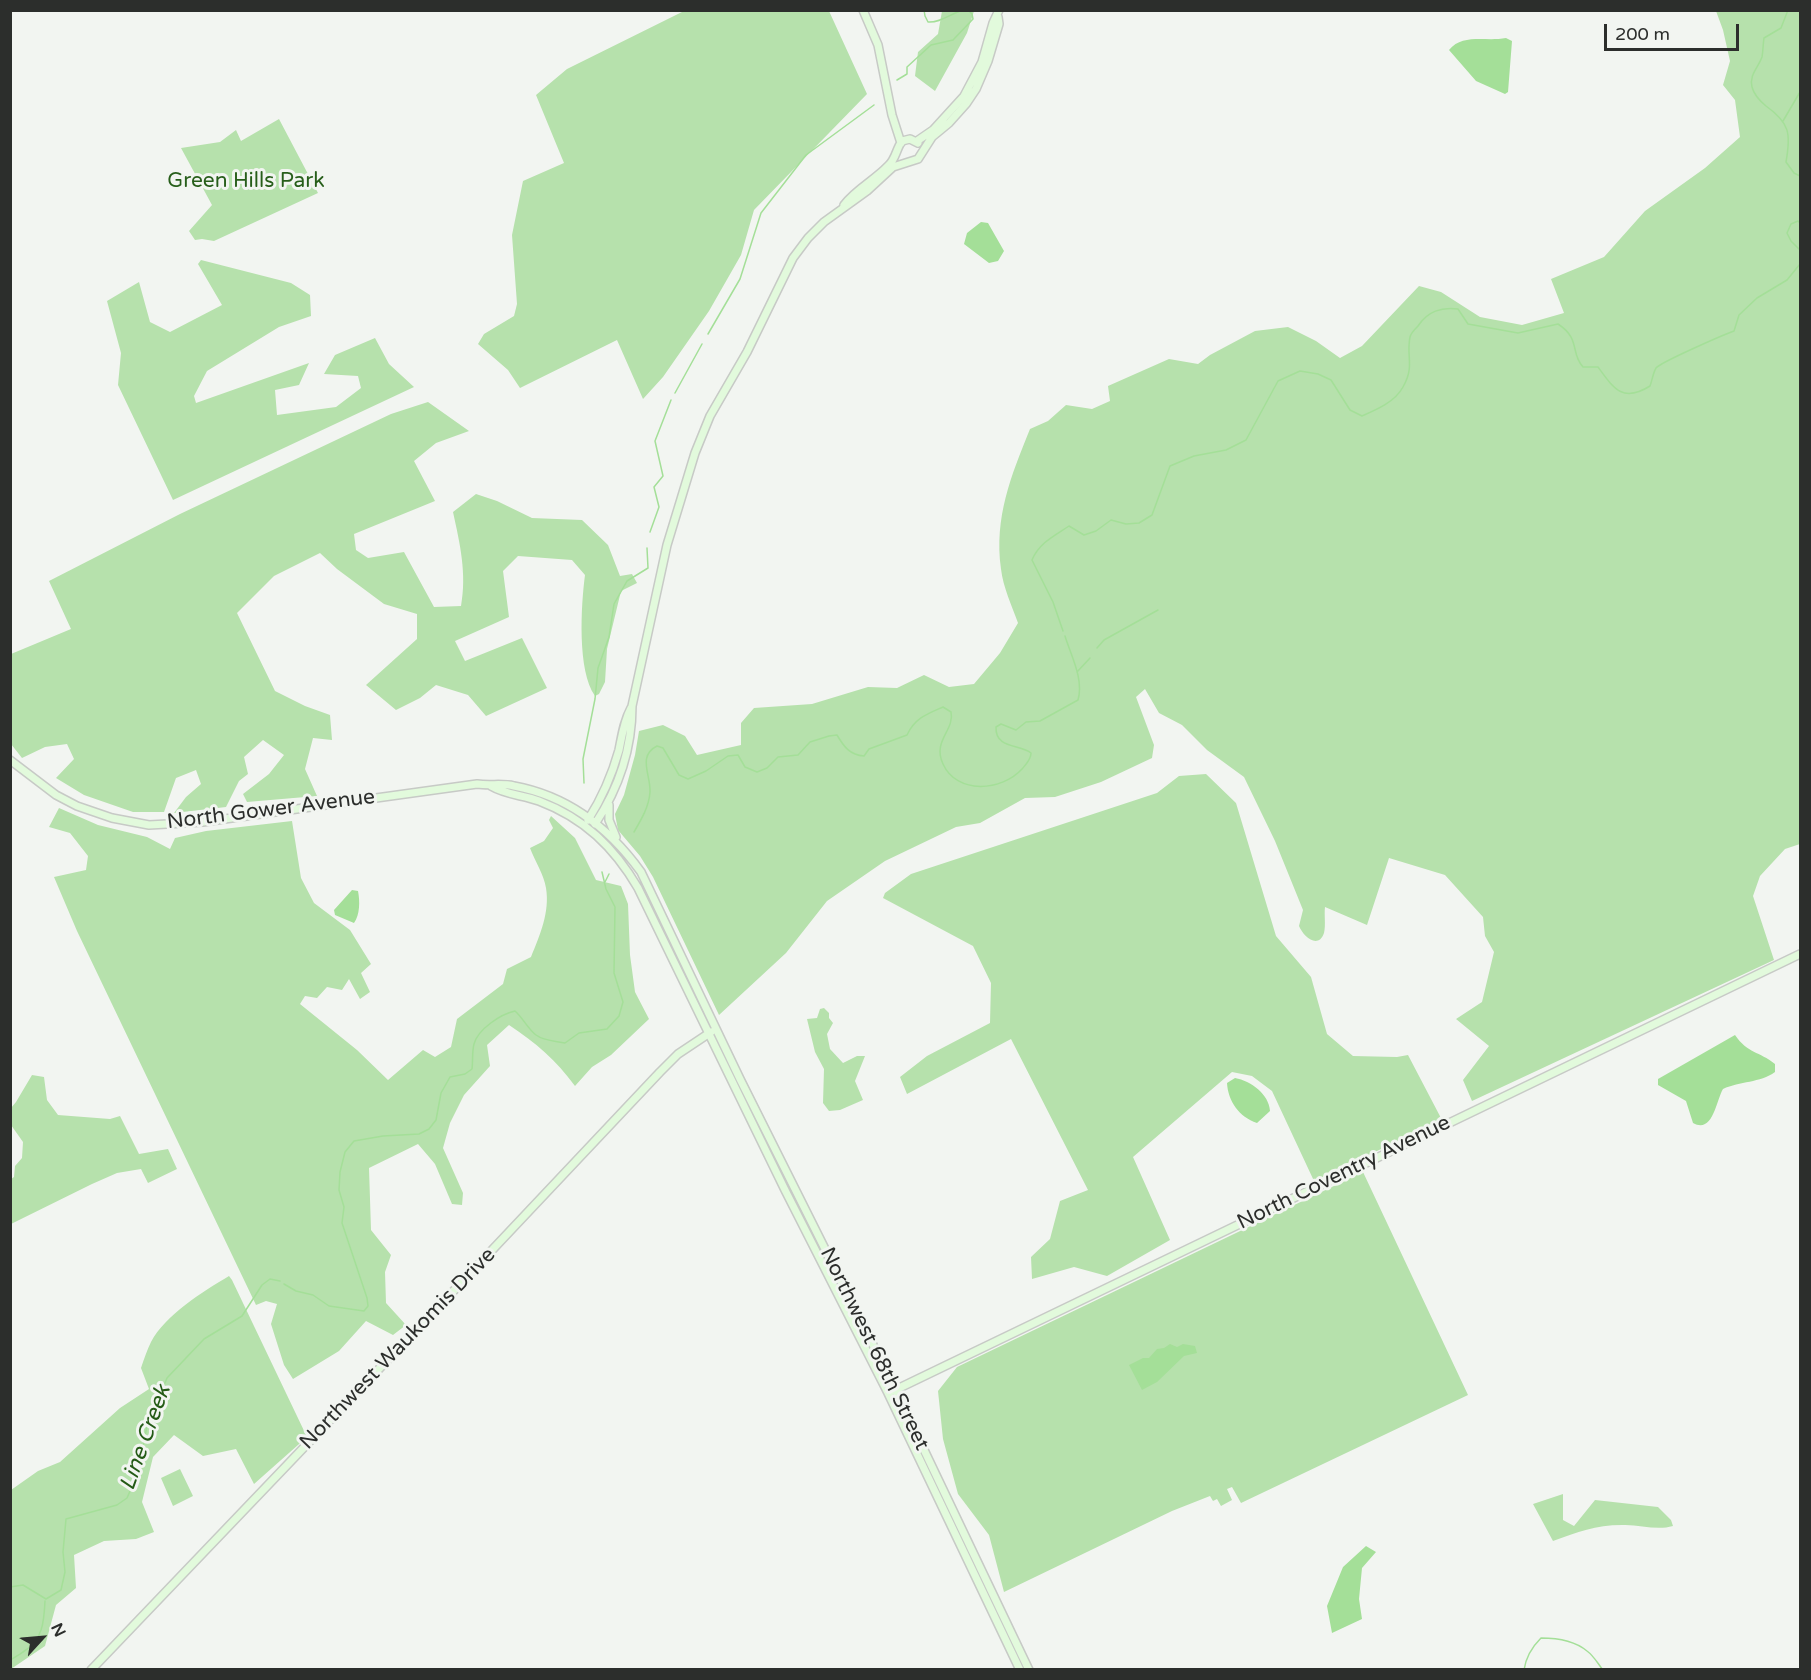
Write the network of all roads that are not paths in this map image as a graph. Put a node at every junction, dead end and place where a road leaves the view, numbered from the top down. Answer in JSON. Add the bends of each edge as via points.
{"nodes":[{"id":1,"x":863,"y":10,"type":"edge"},
{"id":2,"x":999,"y":14,"type":"edge"},
{"id":3,"x":892,"y":115,"type":"junction"},
{"id":4,"x":913,"y":140,"type":"junction"},
{"id":5,"x":901,"y":143,"type":"junction"},
{"id":6,"x":897,"y":151,"type":"junction"},
{"id":7,"x":921,"y":153,"type":"junction"},
{"id":8,"x":907,"y":162,"type":"junction"},
{"id":9,"x":840,"y":209,"type":"junction"},
{"id":10,"x":632,"y":706,"type":"junction"},
{"id":11,"x":10,"y":760,"type":"edge"},
{"id":12,"x":491,"y":786,"type":"junction"},
{"id":13,"x":610,"y":800,"type":"junction"},
{"id":14,"x":593,"y":820,"type":"junction"},
{"id":15,"x":588,"y":827,"type":"junction"},
{"id":16,"x":618,"y":842,"type":"junction"},
{"id":17,"x":1800,"y":954,"type":"edge"},
{"id":18,"x":716,"y":1029,"type":"junction"},
{"id":19,"x":708,"y":1033,"type":"junction"},
{"id":20,"x":740,"y":1079,"type":"junction"},
{"id":21,"x":732,"y":1083,"type":"junction"},
{"id":22,"x":895,"y":1389,"type":"junction"},
{"id":23,"x":888,"y":1393,"type":"junction"},
{"id":24,"x":91,"y":1670,"type":"edge"},
{"id":25,"x":1020,"y":1670,"type":"edge"},
{"id":26,"x":1029,"y":1670,"type":"edge"}],
"edges":[{"from":1,"to":3,"type":"main road","via":[[878,45]]},
{"from":2,"to":4,"type":"main road","via":[[982,62],[964,96],[933,130]]},
{"from":2,"to":7,"type":"main road","via":[[988,61],[976,89]]},
{"from":3,"to":4,"type":"main road"},
{"from":3,"to":5,"type":"main road"},
{"from":4,"to":5,"type":"main road"},
{"from":4,"to":7,"type":"main road","via":[[920,145]]},
{"from":5,"to":6,"type":"main road"},
{"from":6,"to":8,"type":"main road"},
{"from":6,"to":9,"type":"main road","via":[[888,167]]},
{"from":7,"to":8,"type":"main road","via":[[918,159]]},
{"from":8,"to":9,"type":"main road","via":[[893,167]]},
{"from":9,"to":10,"type":"main road","via":[[808,238],[793,258],[710,416],[667,546]]},
{"from":10,"to":13,"type":"main road","via":[[625,763]]},
{"from":10,"to":14,"type":"main road"},
{"from":11,"to":12,"type":"main road","name":"North Gower Avenue","via":[[77,806],[149,825],[462,785]]},
{"from":12,"to":14,"type":"main road","name":"North Gower Avenue","via":[[502,784],[541,793]]},
{"from":12,"to":15,"type":"main road","name":"North Gower Avenue","via":[[540,801]]},
{"from":13,"to":14,"type":"main road"},
{"from":13,"to":16,"type":"main road","via":[[609,820]]},
{"from":14,"to":15,"type":"main road"},
{"from":14,"to":16,"type":"main road","name":"North Gower Avenue"},
{"from":15,"to":19,"type":"main road","via":[[627,868]]},
{"from":16,"to":18,"type":"main road","name":"North Gower Avenue","via":[[641,872]]},
{"from":17,"to":22,"type":"main road","name":"North Coventry Avenue"},
{"from":18,"to":19,"type":"main road","name":"Northwest Waukomis Drive"},
{"from":18,"to":20,"type":"main road","name":"Northwest 68th Street"},
{"from":19,"to":21,"type":"main road","name":"Northwest 68th Street"},
{"from":19,"to":24,"type":"main road","name":"Northwest Waukomis Drive","via":[[678,1053]]},
{"from":20,"to":21,"type":"main road"},
{"from":20,"to":22,"type":"main road","name":"Northwest 68th Street"},
{"from":21,"to":23,"type":"main road","name":"Northwest 68th Street"},
{"from":22,"to":23,"type":"main road","name":"North Coventry Avenue"},
{"from":22,"to":26,"type":"main road","name":"Northwest 68th Street"},
{"from":23,"to":25,"type":"main road","name":"Northwest 68th Street"}]}
